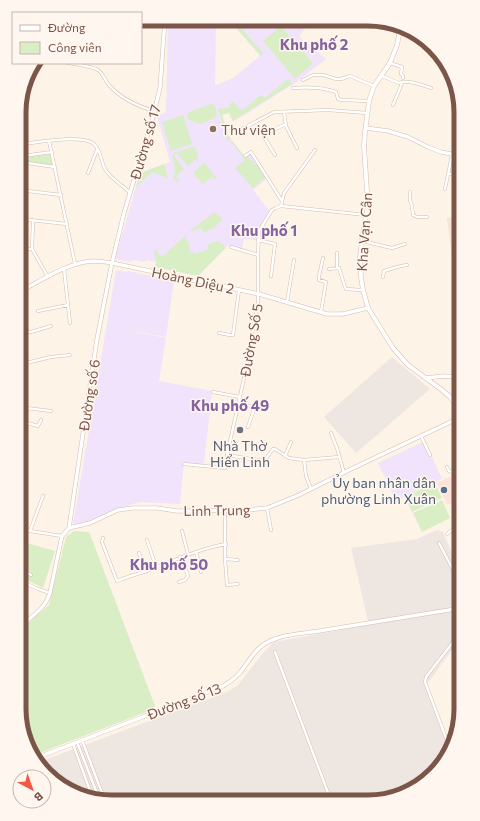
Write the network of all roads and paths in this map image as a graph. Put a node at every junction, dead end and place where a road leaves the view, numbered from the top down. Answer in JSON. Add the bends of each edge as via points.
{"nodes":[{"id":1,"x":164,"y":26,"type":"edge"},
{"id":2,"x":399,"y":32,"type":"edge"},
{"id":3,"x":390,"y":63,"type":"junction"},
{"id":4,"x":77,"y":64,"type":"edge"},
{"id":5,"x":382,"y":76,"type":"junction"},
{"id":6,"x":303,"y":80,"type":"dead end"},
{"id":7,"x":402,"y":80,"type":"junction"},
{"id":8,"x":374,"y":86,"type":"junction"},
{"id":9,"x":293,"y":88,"type":"dead end"},
{"id":10,"x":431,"y":88,"type":"dead end"},
{"id":11,"x":369,"y":101,"type":"junction"},
{"id":12,"x":393,"y":106,"type":"dead end"},
{"id":13,"x":154,"y":111,"type":"junction"},
{"id":14,"x":284,"y":112,"type":"junction"},
{"id":15,"x":367,"y":113,"type":"junction"},
{"id":16,"x":286,"y":124,"type":"junction"},
{"id":17,"x":366,"y":128,"type":"junction"},
{"id":18,"x":240,"y":130,"type":"dead end"},
{"id":19,"x":49,"y":141,"type":"junction"},
{"id":20,"x":26,"y":143,"type":"edge"},
{"id":21,"x":297,"y":148,"type":"dead end"},
{"id":22,"x":98,"y":149,"type":"junction"},
{"id":23,"x":315,"y":150,"type":"dead end"},
{"id":24,"x":52,"y":152,"type":"junction"},
{"id":25,"x":275,"y":155,"type":"dead end"},
{"id":26,"x":454,"y":155,"type":"edge"},
{"id":27,"x":26,"y":156,"type":"edge"},
{"id":28,"x":245,"y":156,"type":"dead end"},
{"id":29,"x":26,"y":163,"type":"edge"},
{"id":30,"x":55,"y":167,"type":"junction"},
{"id":31,"x":88,"y":173,"type":"dead end"},
{"id":32,"x":448,"y":174,"type":"junction"},
{"id":33,"x":454,"y":174,"type":"edge"},
{"id":34,"x":445,"y":189,"type":"dead end"},
{"id":35,"x":26,"y":191,"type":"edge"},
{"id":36,"x":410,"y":192,"type":"dead end"},
{"id":37,"x":130,"y":193,"type":"junction"},
{"id":38,"x":61,"y":195,"type":"junction"},
{"id":39,"x":282,"y":201,"type":"junction"},
{"id":40,"x":281,"y":206,"type":"junction"},
{"id":41,"x":366,"y":216,"type":"junction"},
{"id":42,"x":427,"y":217,"type":"dead end"},
{"id":43,"x":26,"y":220,"type":"edge"},
{"id":44,"x":34,"y":221,"type":"junction"},
{"id":45,"x":67,"y":224,"type":"junction"},
{"id":46,"x":258,"y":240,"type":"junction"},
{"id":47,"x":362,"y":241,"type":"junction"},
{"id":48,"x":405,"y":244,"type":"dead end"},
{"id":49,"x":231,"y":247,"type":"dead end"},
{"id":50,"x":28,"y":249,"type":"edge"},
{"id":51,"x":32,"y":249,"type":"junction"},
{"id":52,"x":337,"y":253,"type":"dead end"},
{"id":53,"x":258,"y":255,"type":"junction"},
{"id":54,"x":323,"y":258,"type":"dead end"},
{"id":55,"x":294,"y":260,"type":"dead end"},
{"id":56,"x":112,"y":263,"type":"junction"},
{"id":57,"x":75,"y":264,"type":"junction"},
{"id":58,"x":406,"y":265,"type":"dead end"},
{"id":59,"x":337,"y":268,"type":"junction"},
{"id":60,"x":64,"y":269,"type":"junction"},
{"id":61,"x":329,"y":269,"type":"dead end"},
{"id":62,"x":271,"y":276,"type":"dead end"},
{"id":63,"x":48,"y":277,"type":"junction"},
{"id":64,"x":383,"y":277,"type":"dead end"},
{"id":65,"x":26,"y":288,"type":"edge"},
{"id":66,"x":239,"y":290,"type":"junction"},
{"id":67,"x":363,"y":290,"type":"junction"},
{"id":68,"x":259,"y":294,"type":"junction"},
{"id":69,"x":287,"y":302,"type":"junction"},
{"id":70,"x":68,"y":305,"type":"junction"},
{"id":71,"x":368,"y":308,"type":"junction"},
{"id":72,"x":38,"y":311,"type":"dead end"},
{"id":73,"x":321,"y":312,"type":"junction"},
{"id":74,"x":70,"y":323,"type":"dead end"},
{"id":75,"x":51,"y":326,"type":"dead end"},
{"id":76,"x":26,"y":328,"type":"edge"},
{"id":77,"x":220,"y":333,"type":"dead end"},
{"id":78,"x":70,"y":355,"type":"dead end"},
{"id":79,"x":26,"y":363,"type":"edge"},
{"id":80,"x":454,"y":377,"type":"edge"},
{"id":81,"x":426,"y":378,"type":"junction"},
{"id":82,"x":213,"y":392,"type":"dead end"},
{"id":83,"x":240,"y":397,"type":"junction"},
{"id":84,"x":454,"y":402,"type":"edge"},
{"id":85,"x":238,"y":403,"type":"junction"},
{"id":86,"x":26,"y":408,"type":"joint"},
{"id":87,"x":51,"y":412,"type":"dead end"},
{"id":88,"x":26,"y":415,"type":"edge"},
{"id":89,"x":41,"y":420,"type":"dead end"},
{"id":90,"x":454,"y":420,"type":"edge"},
{"id":91,"x":26,"y":423,"type":"edge"},
{"id":92,"x":248,"y":427,"type":"dead end"},
{"id":93,"x":331,"y":433,"type":"dead end"},
{"id":94,"x":421,"y":436,"type":"junction"},
{"id":95,"x":291,"y":442,"type":"dead end"},
{"id":96,"x":430,"y":455,"type":"dead end"},
{"id":97,"x":285,"y":456,"type":"junction"},
{"id":98,"x":339,"y":457,"type":"junction"},
{"id":99,"x":304,"y":460,"type":"junction"},
{"id":100,"x":184,"y":464,"type":"dead end"},
{"id":101,"x":447,"y":467,"type":"dead end"},
{"id":102,"x":225,"y":468,"type":"dead end"},
{"id":103,"x":454,"y":471,"type":"edge"},
{"id":104,"x":344,"y":473,"type":"junction"},
{"id":105,"x":311,"y":489,"type":"junction"},
{"id":106,"x":43,"y":496,"type":"dead end"},
{"id":107,"x":267,"y":508,"type":"junction"},
{"id":108,"x":225,"y":510,"type":"junction"},
{"id":109,"x":69,"y":528,"type":"junction"},
{"id":110,"x":26,"y":529,"type":"edge"},
{"id":111,"x":271,"y":530,"type":"dead end"},
{"id":112,"x":452,"y":530,"type":"joint"},
{"id":113,"x":30,"y":531,"type":"junction"},
{"id":114,"x":182,"y":531,"type":"dead end"},
{"id":115,"x":454,"y":532,"type":"edge"},
{"id":116,"x":447,"y":534,"type":"dead end"},
{"id":117,"x":62,"y":536,"type":"junction"},
{"id":118,"x":103,"y":538,"type":"dead end"},
{"id":119,"x":147,"y":540,"type":"dead end"},
{"id":120,"x":439,"y":543,"type":"dead end"},
{"id":121,"x":226,"y":544,"type":"junction"},
{"id":122,"x":196,"y":552,"type":"junction"},
{"id":123,"x":138,"y":553,"type":"dead end"},
{"id":124,"x":188,"y":554,"type":"junction"},
{"id":125,"x":180,"y":557,"type":"junction"},
{"id":126,"x":226,"y":559,"type":"junction"},
{"id":127,"x":238,"y":560,"type":"dead end"},
{"id":128,"x":156,"y":567,"type":"junction"},
{"id":129,"x":146,"y":571,"type":"junction"},
{"id":130,"x":26,"y":572,"type":"edge"},
{"id":131,"x":201,"y":572,"type":"dead end"},
{"id":132,"x":454,"y":572,"type":"edge"},
{"id":133,"x":31,"y":575,"type":"dead end"},
{"id":134,"x":179,"y":582,"type":"dead end"},
{"id":135,"x":26,"y":583,"type":"edge"},
{"id":136,"x":238,"y":584,"type":"dead end"},
{"id":137,"x":50,"y":593,"type":"junction"},
{"id":138,"x":454,"y":609,"type":"edge"},
{"id":139,"x":26,"y":621,"type":"edge"},
{"id":140,"x":454,"y":642,"type":"edge"},
{"id":141,"x":275,"y":652,"type":"dead end"},
{"id":142,"x":82,"y":740,"type":"junction"},
{"id":143,"x":447,"y":741,"type":"edge"},
{"id":144,"x":78,"y":742,"type":"junction"},
{"id":145,"x":73,"y":744,"type":"junction"},
{"id":146,"x":40,"y":757,"type":"edge"},
{"id":147,"x":91,"y":792,"type":"edge"},
{"id":148,"x":97,"y":793,"type":"edge"},
{"id":149,"x":102,"y":794,"type":"edge"},
{"id":150,"x":329,"y":795,"type":"edge"}],
"edges":[{"from":1,"to":13,"type":"street","name":"Đường số 17","via":[[160,88]]},
{"from":2,"to":3,"type":"main road","name":"Kha Vạn Cân"},
{"from":3,"to":5,"type":"main road","name":"Kha Vạn Cân"},
{"from":3,"to":7,"type":"street","via":[[402,67]]},
{"from":4,"to":13,"type":"street","via":[[99,70],[109,85],[122,97]]},
{"from":5,"to":7,"type":"street","via":[[399,82]]},
{"from":5,"to":8,"type":"main road","name":"Kha Vạn Cân"},
{"from":6,"to":8,"type":"street","via":[[313,75],[341,79],[350,76]]},
{"from":7,"to":10,"type":"street"},
{"from":7,"to":12,"type":"street"},
{"from":8,"to":11,"type":"main road","name":"Kha Vạn Cân"},
{"from":9,"to":11,"type":"street","via":[[324,89],[336,92],[338,99]]},
{"from":11,"to":15,"type":"main road","name":"Kha Vạn Cân"},
{"from":13,"to":37,"type":"street","name":"Đường số 17"},
{"from":14,"to":15,"type":"street","via":[[328,110]]},
{"from":14,"to":16,"type":"street"},
{"from":14,"to":18,"type":"street","via":[[274,112]]},
{"from":15,"to":17,"type":"main road","name":"Kha Vạn Cân"},
{"from":16,"to":21,"type":"street"},
{"from":16,"to":25,"type":"street","via":[[264,136]]},
{"from":17,"to":26,"type":"street","via":[[408,136],[428,147]]},
{"from":17,"to":41,"type":"main road","name":"Kha Vạn Cân"},
{"from":19,"to":20,"type":"street"},
{"from":19,"to":22,"type":"street","via":[[88,141]]},
{"from":19,"to":24,"type":"street"},
{"from":22,"to":31,"type":"street"},
{"from":22,"to":37,"type":"street","via":[[106,170]]},
{"from":23,"to":39,"type":"street","via":[[284,193]]},
{"from":24,"to":27,"type":"street"},
{"from":24,"to":30,"type":"street"},
{"from":26,"to":32,"type":"street"},
{"from":28,"to":39,"type":"street","via":[[251,152]]},
{"from":29,"to":30,"type":"street"},
{"from":30,"to":38,"type":"street"},
{"from":32,"to":33,"type":"street"},
{"from":32,"to":34,"type":"street"},
{"from":35,"to":38,"type":"street"},
{"from":36,"to":42,"type":"street","via":[[413,215]]},
{"from":37,"to":56,"type":"street","name":"Đường số 17"},
{"from":38,"to":45,"type":"street"},
{"from":39,"to":40,"type":"street"},
{"from":40,"to":41,"type":"street"},
{"from":40,"to":46,"type":"street","name":"Đường Số 5","via":[[272,210],[265,220],[259,231]]},
{"from":41,"to":47,"type":"main road","name":"Kha Vạn Cân"},
{"from":43,"to":44,"type":"street"},
{"from":44,"to":45,"type":"street"},
{"from":44,"to":51,"type":"street"},
{"from":45,"to":57,"type":"street"},
{"from":46,"to":53,"type":"street","name":"Đường Số 5"},
{"from":46,"to":62,"type":"street","via":[[275,244]]},
{"from":47,"to":48,"type":"street","via":[[392,248]]},
{"from":47,"to":67,"type":"main road","name":"Kha Vạn Cân","via":[[360,257]]},
{"from":49,"to":53,"type":"street"},
{"from":50,"to":51,"type":"street"},
{"from":51,"to":63,"type":"street"},
{"from":52,"to":59,"type":"street"},
{"from":53,"to":68,"type":"street","name":"Đường Số 5"},
{"from":54,"to":73,"type":"street","via":[[319,280],[326,282]]},
{"from":55,"to":69,"type":"street"},
{"from":56,"to":57,"type":"street","name":"Hoàng Diệu 2","via":[[93,261]]},
{"from":56,"to":66,"type":"street","name":"Hoàng Diệu 2"},
{"from":56,"to":109,"type":"street","name":"Đường số 6","via":[[97,339]]},
{"from":57,"to":60,"type":"street","name":"Hoàng Diệu 2"},
{"from":58,"to":64,"type":"street","via":[[384,271]]},
{"from":59,"to":61,"type":"street"},
{"from":59,"to":67,"type":"street","via":[[340,269],[346,289]]},
{"from":60,"to":63,"type":"street","name":"Hoàng Diệu 2"},
{"from":60,"to":70,"type":"street"},
{"from":63,"to":65,"type":"street","name":"Hoàng Diệu 2"},
{"from":66,"to":68,"type":"street","name":"Hoàng Diệu 2"},
{"from":66,"to":77,"type":"street","via":[[233,335]]},
{"from":67,"to":71,"type":"main road","name":"Kha Vạn Cân"},
{"from":68,"to":69,"type":"street","name":"Hoàng Diệu 2"},
{"from":68,"to":83,"type":"street","name":"Đường Số 5"},
{"from":69,"to":73,"type":"street","name":"Hoàng Diệu 2"},
{"from":70,"to":72,"type":"street"},
{"from":70,"to":74,"type":"street"},
{"from":71,"to":73,"type":"street","name":"Hoàng Diệu 2","via":[[343,314]]},
{"from":71,"to":81,"type":"main road","name":"Kha Vạn Cân","via":[[393,348],[408,365]]},
{"from":75,"to":76,"type":"street","via":[[31,332]]},
{"from":78,"to":79,"type":"street"},
{"from":80,"to":81,"type":"street"},
{"from":81,"to":84,"type":"main road","name":"Kha Vạn Cân"},
{"from":82,"to":83,"type":"street"},
{"from":83,"to":85,"type":"street","name":"Đường Số 5"},
{"from":85,"to":92,"type":"street","via":[[254,407]]},
{"from":85,"to":97,"type":"street","name":"Đường Số 5","via":[[228,455],[264,461],[273,449],[276,449]]},
{"from":86,"to":87,"type":"street"},
{"from":86,"to":88,"type":"street"},
{"from":89,"to":91,"type":"street","via":[[38,426]]},
{"from":90,"to":94,"type":"street","name":"Linh Trung"},
{"from":93,"to":98,"type":"street"},
{"from":94,"to":96,"type":"street"},
{"from":94,"to":104,"type":"street","name":"Linh Trung"},
{"from":95,"to":97,"type":"street"},
{"from":97,"to":99,"type":"street"},
{"from":98,"to":99,"type":"street"},
{"from":98,"to":104,"type":"street"},
{"from":99,"to":105,"type":"street"},
{"from":100,"to":102,"type":"street"},
{"from":101,"to":103,"type":"street","via":[[449,471]]},
{"from":104,"to":105,"type":"street","name":"Linh Trung"},
{"from":105,"to":107,"type":"street","name":"Linh Trung"},
{"from":106,"to":113,"type":"street"},
{"from":107,"to":108,"type":"street","name":"Linh Trung"},
{"from":107,"to":111,"type":"street"},
{"from":108,"to":109,"type":"street","name":"Linh Trung","via":[[177,511],[133,508],[118,510],[90,523]]},
{"from":108,"to":121,"type":"street"},
{"from":109,"to":117,"type":"street"},
{"from":110,"to":113,"type":"street"},
{"from":112,"to":115,"type":"street"},
{"from":112,"to":116,"type":"street"},
{"from":113,"to":117,"type":"street"},
{"from":114,"to":124,"type":"street"},
{"from":117,"to":137,"type":"street"},
{"from":118,"to":129,"type":"street","via":[[102,542],[118,581]]},
{"from":119,"to":128,"type":"street"},
{"from":120,"to":132,"type":"street"},
{"from":121,"to":122,"type":"street"},
{"from":121,"to":126,"type":"street"},
{"from":122,"to":124,"type":"street"},
{"from":122,"to":131,"type":"street"},
{"from":123,"to":129,"type":"street"},
{"from":124,"to":125,"type":"street"},
{"from":125,"to":128,"type":"street"},
{"from":125,"to":134,"type":"street","via":[[188,576]]},
{"from":126,"to":127,"type":"street"},
{"from":126,"to":136,"type":"street","via":[[227,585]]},
{"from":128,"to":129,"type":"street"},
{"from":130,"to":133,"type":"street"},
{"from":135,"to":137,"type":"street"},
{"from":137,"to":139,"type":"street","via":[[42,607]]},
{"from":138,"to":142,"type":"street","name":"Đường số 13","via":[[276,638],[260,646],[229,683]]},
{"from":140,"to":143,"type":"street","via":[[426,677],[425,682]]},
{"from":141,"to":150,"type":"street"},
{"from":142,"to":144,"type":"street","name":"Đường số 13"},
{"from":142,"to":149,"type":"street"},
{"from":144,"to":145,"type":"street","name":"Đường số 13"},
{"from":144,"to":148,"type":"street"},
{"from":145,"to":146,"type":"street","name":"Đường số 13"},
{"from":145,"to":147,"type":"street"}]}
